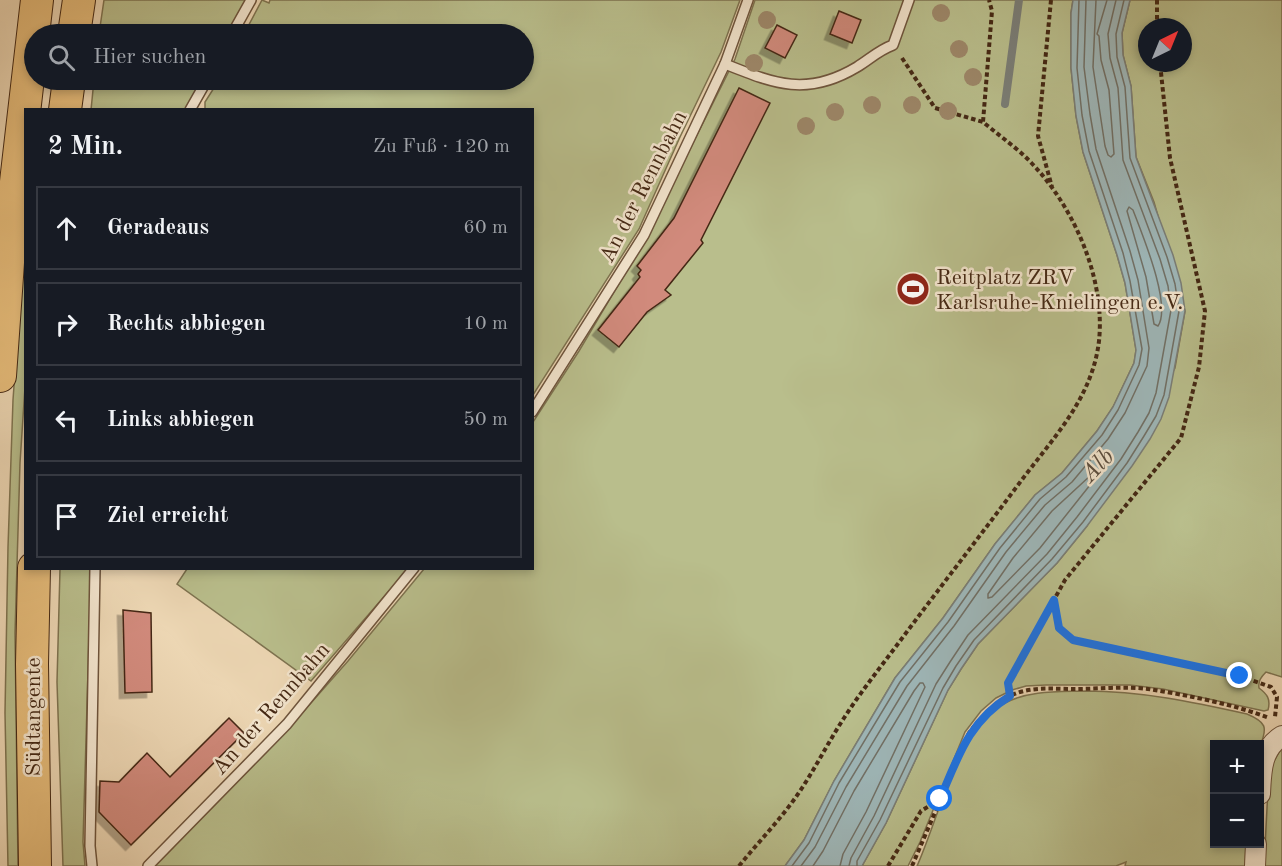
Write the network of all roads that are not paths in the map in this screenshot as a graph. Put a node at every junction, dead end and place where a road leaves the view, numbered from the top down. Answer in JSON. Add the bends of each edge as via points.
{"nodes":[{"id":1,"x":37,"y":0,"type":"edge"},
{"id":2,"x":79,"y":0,"type":"edge"},
{"id":3,"x":251,"y":0,"type":"edge"},
{"id":4,"x":748,"y":0,"type":"edge"},
{"id":5,"x":909,"y":0,"type":"edge"},
{"id":6,"x":34,"y":24,"type":"edge"},
{"id":7,"x":75,"y":24,"type":"edge"},
{"id":8,"x":238,"y":24,"type":"edge"},
{"id":9,"x":725,"y":64,"type":"junction"},
{"id":10,"x":27,"y":90,"type":"edge"},
{"id":11,"x":68,"y":90,"type":"edge"},
{"id":12,"x":201,"y":90,"type":"edge"},
{"id":13,"x":24,"y":108,"type":"edge"},
{"id":14,"x":65,"y":108,"type":"edge"},
{"id":15,"x":191,"y":108,"type":"edge"},
{"id":16,"x":24,"y":112,"type":"edge"},
{"id":17,"x":0,"y":376,"type":"edge"},
{"id":18,"x":534,"y":409,"type":"edge"},
{"id":19,"x":34,"y":570,"type":"edge"},
{"id":20,"x":95,"y":570,"type":"edge"},
{"id":21,"x":412,"y":570,"type":"edge"},
{"id":22,"x":1279,"y":728,"type":"edge"},
{"id":23,"x":1264,"y":758,"type":"edge"},
{"id":24,"x":1256,"y":848,"type":"edge"},
{"id":25,"x":35,"y":866,"type":"edge"},
{"id":26,"x":92,"y":866,"type":"edge"},
{"id":27,"x":148,"y":866,"type":"edge"},
{"id":28,"x":1255,"y":866,"type":"edge"}],
"edges":[{"from":1,"to":6,"type":"highway"},
{"from":2,"to":7,"type":"highway"},
{"from":3,"to":8,"type":"lane"},
{"from":4,"to":9,"type":"lane","name":"An der Rennbahn"},
{"from":5,"to":9,"type":"lane","via":[[893,45],[826,82],[797,86],[766,80]]},
{"from":9,"to":18,"type":"lane","name":"An der Rennbahn","via":[[644,235]]},
{"from":10,"to":13,"type":"highway"},
{"from":11,"to":14,"type":"highway"},
{"from":12,"to":15,"type":"lane"},
{"from":16,"to":17,"type":"highway"},
{"from":19,"to":25,"type":"highway","name":"Südtangente"},
{"from":20,"to":26,"type":"lane"},
{"from":21,"to":27,"type":"lane","name":"An der Rennbahn","via":[[287,724]]},
{"from":22,"to":23,"type":"street"},
{"from":24,"to":28,"type":"street"}]}
